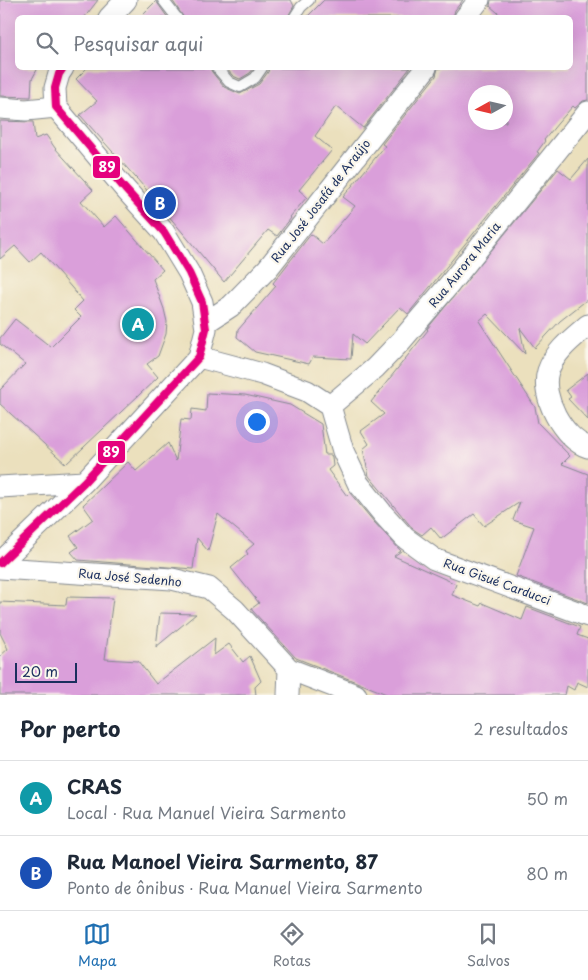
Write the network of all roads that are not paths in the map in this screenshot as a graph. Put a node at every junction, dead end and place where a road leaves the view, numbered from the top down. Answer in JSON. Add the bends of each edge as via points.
{"nodes":[{"id":1,"x":126,"y":0,"type":"edge"},
{"id":2,"x":162,"y":0,"type":"edge"},
{"id":3,"x":479,"y":0,"type":"edge"},
{"id":4,"x":303,"y":2,"type":"edge"},
{"id":5,"x":111,"y":15,"type":"edge"},
{"id":6,"x":174,"y":15,"type":"edge"},
{"id":7,"x":296,"y":15,"type":"edge"},
{"id":8,"x":467,"y":15,"type":"edge"},
{"id":9,"x":62,"y":70,"type":"edge"},
{"id":10,"x":219,"y":70,"type":"edge"},
{"id":11,"x":261,"y":70,"type":"edge"},
{"id":12,"x":424,"y":70,"type":"edge"},
{"id":13,"x":0,"y":108,"type":"edge"},
{"id":14,"x":56,"y":108,"type":"junction"},
{"id":15,"x":588,"y":112,"type":"edge"},
{"id":16,"x":205,"y":323,"type":"junction"},
{"id":17,"x":588,"y":325,"type":"edge"},
{"id":18,"x":199,"y":357,"type":"junction"},
{"id":19,"x":330,"y":406,"type":"junction"},
{"id":20,"x":588,"y":447,"type":"edge"},
{"id":21,"x":84,"y":482,"type":"junction"},
{"id":22,"x":0,"y":487,"type":"edge"},
{"id":23,"x":0,"y":563,"type":"edge"},
{"id":24,"x":0,"y":568,"type":"edge"},
{"id":25,"x":588,"y":616,"type":"edge"},
{"id":26,"x":290,"y":669,"type":"junction"},
{"id":27,"x":288,"y":695,"type":"edge"},
{"id":28,"x":356,"y":695,"type":"edge"}],
"edges":[{"from":1,"to":5,"type":"street"},
{"from":2,"to":6,"type":"lane"},
{"from":3,"to":8,"type":"street"},
{"from":4,"to":7,"type":"lane"},
{"from":9,"to":14,"type":"street","via":[[55,88]]},
{"from":10,"to":11,"type":"lane","via":[[229,82],[240,87],[255,78]]},
{"from":12,"to":16,"type":"street","name":"Rua José Josafá de Araújo","via":[[268,268],[230,306]]},
{"from":13,"to":14,"type":"street"},
{"from":14,"to":16,"type":"street","via":[[164,232],[189,273],[202,302]]},
{"from":15,"to":19,"type":"street","name":"Rua Aurora Maria","via":[[401,341]]},
{"from":16,"to":18,"type":"street"},
{"from":17,"to":20,"type":"street","via":[[562,347],[548,371],[547,396],[558,421]]},
{"from":18,"to":19,"type":"street","via":[[262,374],[306,391]]},
{"from":18,"to":21,"type":"street"},
{"from":19,"to":25,"type":"street","name":"Rua Gisué Carducci","via":[[343,450],[358,484],[406,538],[434,559]]},
{"from":21,"to":22,"type":"street"},
{"from":21,"to":23,"type":"street"},
{"from":24,"to":26,"type":"street","name":"Rua José Sedenho","via":[[172,579],[208,588],[236,610]]},
{"from":26,"to":27,"type":"street"},
{"from":26,"to":28,"type":"street"}]}
